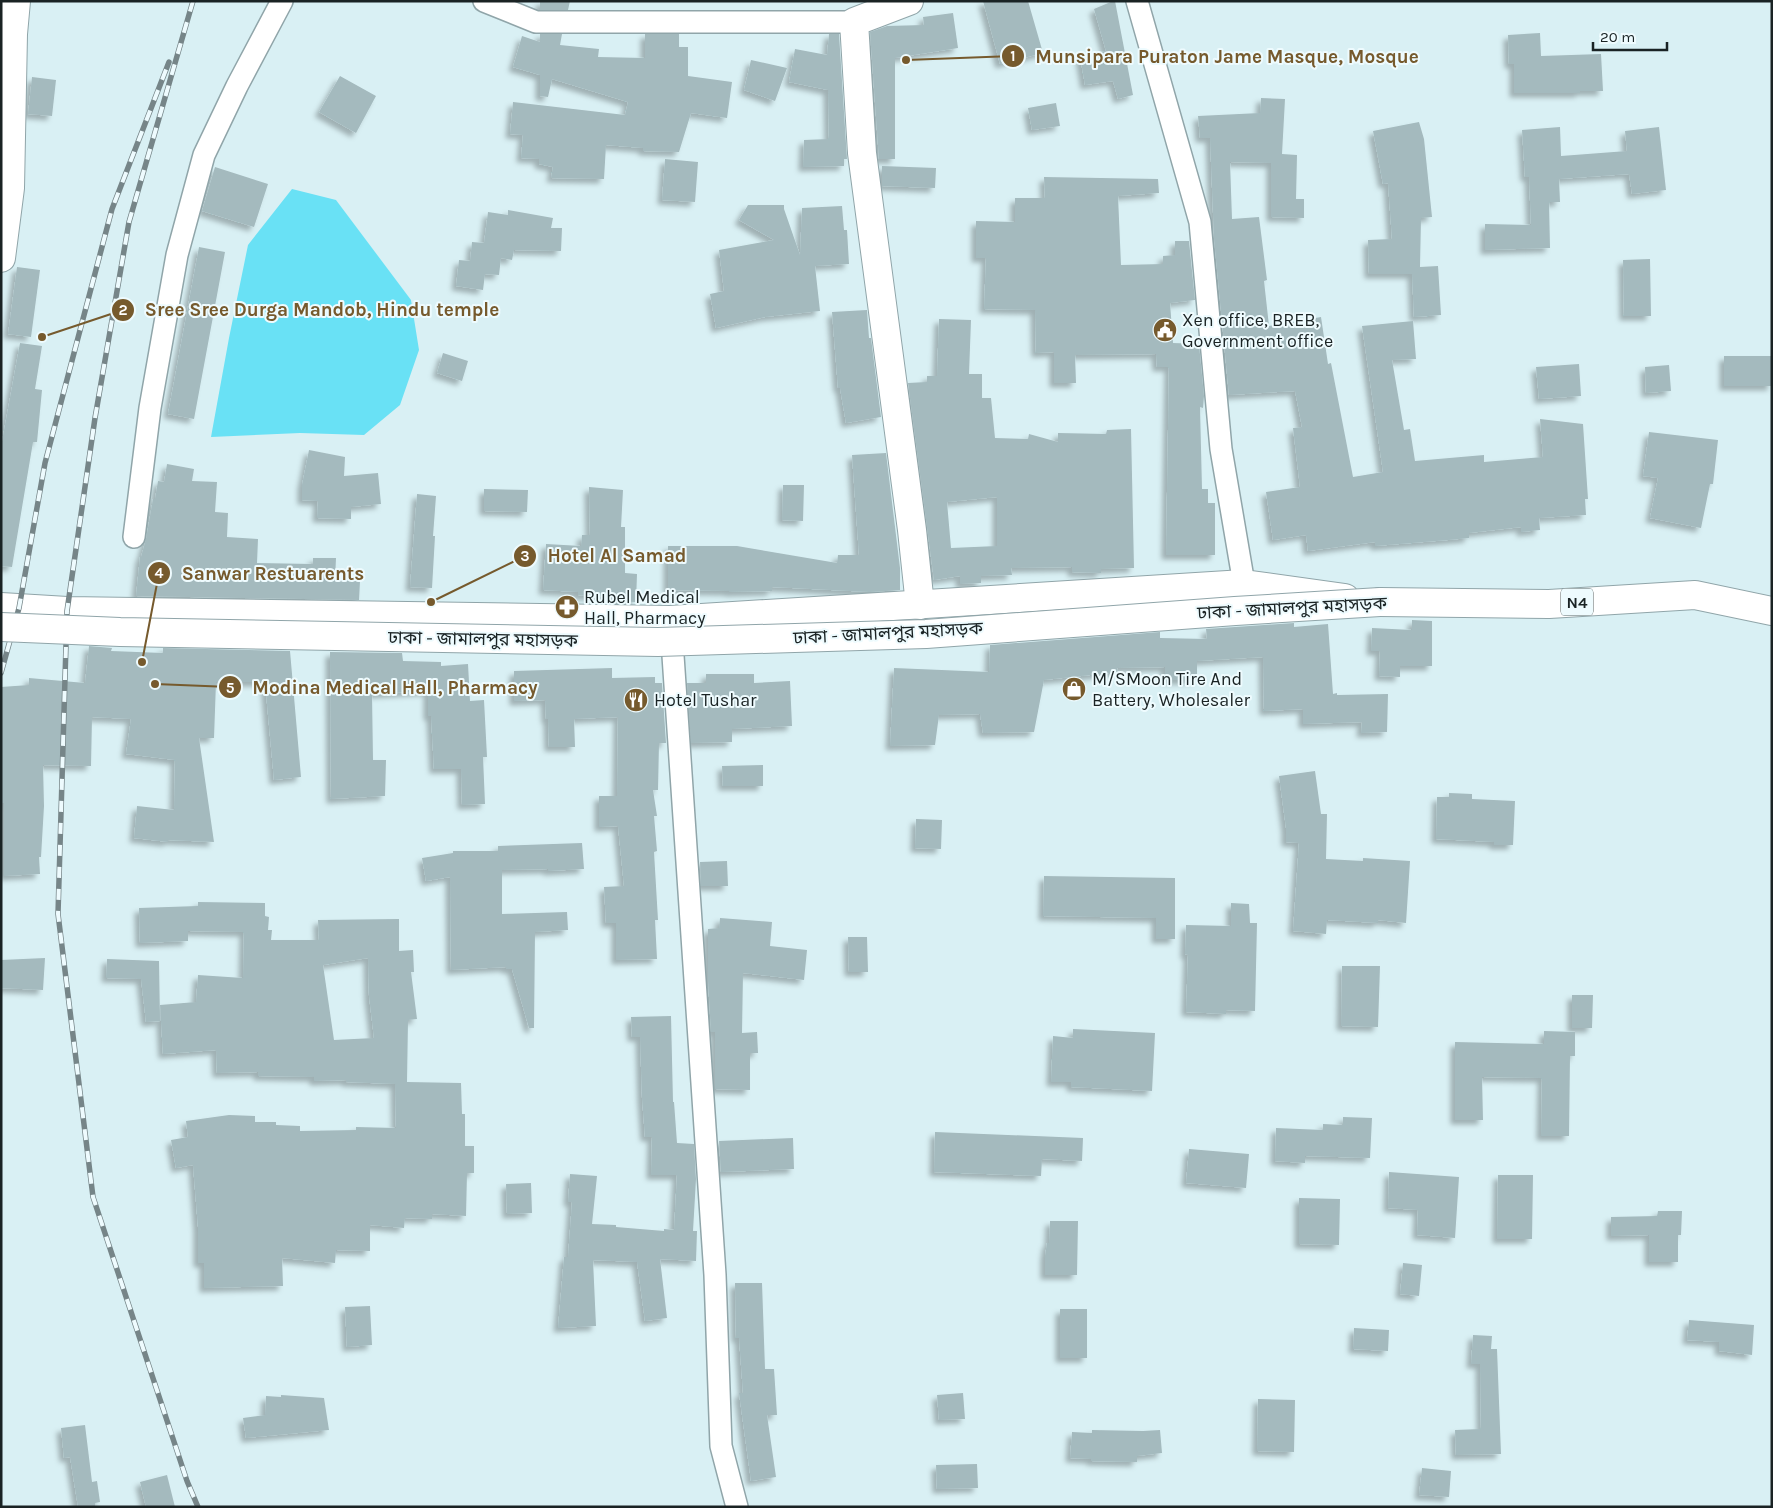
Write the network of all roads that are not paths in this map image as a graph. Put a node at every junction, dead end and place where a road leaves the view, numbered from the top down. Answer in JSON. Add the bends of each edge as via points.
{"nodes":[{"id":1,"x":16,"y":1,"type":"edge"},
{"id":2,"x":282,"y":1,"type":"edge"},
{"id":3,"x":484,"y":1,"type":"edge"},
{"id":4,"x":909,"y":1,"type":"edge"},
{"id":5,"x":1136,"y":1,"type":"edge"},
{"id":6,"x":854,"y":22,"type":"junction"},
{"id":7,"x":1,"y":258,"type":"edge"},
{"id":8,"x":134,"y":537,"type":"dead end"},
{"id":9,"x":1244,"y":584,"type":"junction"},
{"id":10,"x":1380,"y":602,"type":"junction"},
{"id":11,"x":920,"y":605,"type":"junction"},
{"id":12,"x":1,"y":607,"type":"edge"},
{"id":13,"x":1772,"y":611,"type":"edge"},
{"id":14,"x":670,"y":620,"type":"junction"},
{"id":15,"x":1,"y":627,"type":"edge"},
{"id":16,"x":737,"y":1507,"type":"edge"}],
"edges":[{"from":1,"to":7,"type":"main road","via":[[10,188]]},
{"from":2,"to":8,"type":"street","via":[[204,155],[177,255],[150,408]]},
{"from":3,"to":6,"type":"street","via":[[536,22]]},
{"from":4,"to":6,"type":"main road"},
{"from":5,"to":9,"type":"street","via":[[1200,222],[1221,449]]},
{"from":6,"to":11,"type":"main road","via":[[862,153]]},
{"from":9,"to":10,"type":"main road"},
{"from":9,"to":11,"type":"main road"},
{"from":10,"to":13,"type":"main road","name":"ঢাকা - জামালপুর মহাসড়ক","number":"N4","via":[[1549,604],[1695,595]]},
{"from":10,"to":15,"type":"main road","name":"ঢাকা - জামালপুর মহাসড়ক","number":"N4","bridge":true,"via":[[926,634],[658,642]]},
{"from":11,"to":14,"type":"main road"},
{"from":12,"to":14,"type":"main road","via":[[67,611]]},
{"from":14,"to":16,"type":"street","via":[[715,1275],[721,1446]]}]}
